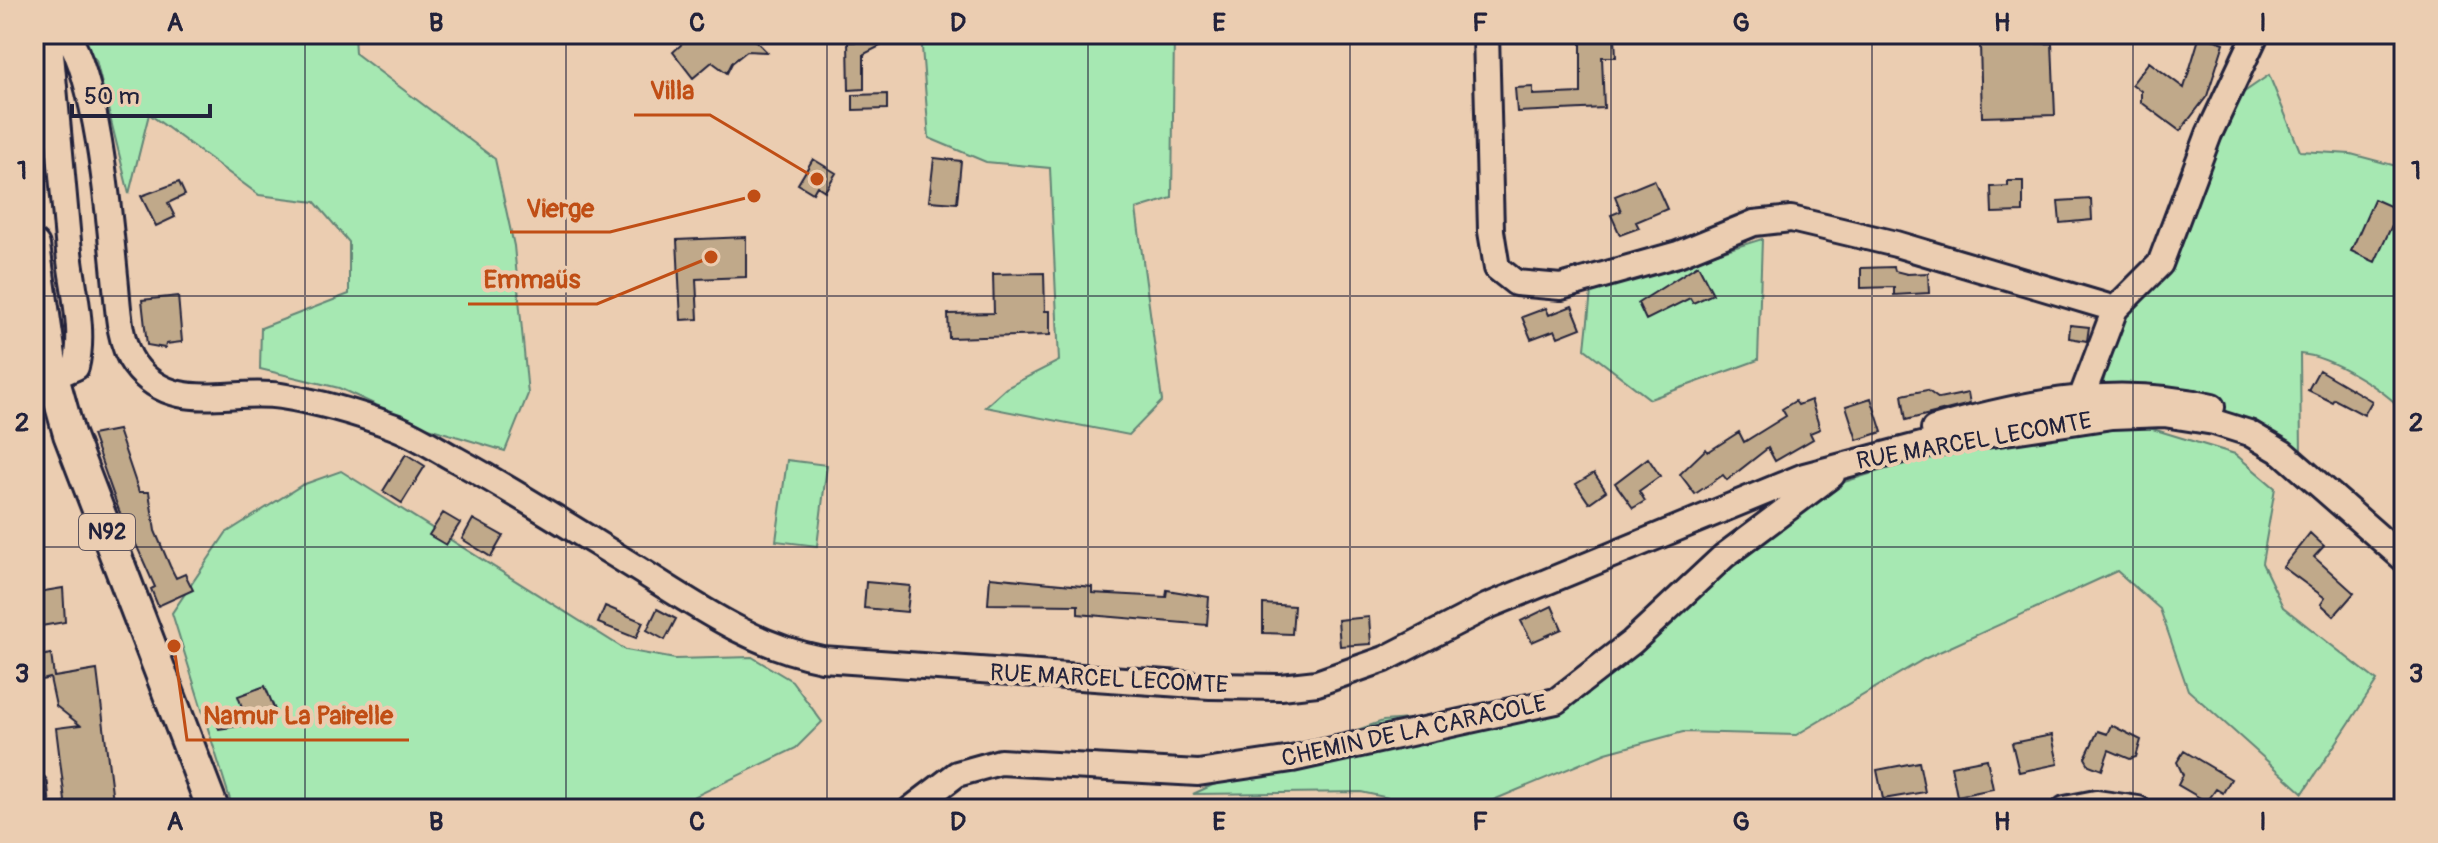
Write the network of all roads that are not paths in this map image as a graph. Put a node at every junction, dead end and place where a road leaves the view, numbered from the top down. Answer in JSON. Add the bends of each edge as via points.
{"nodes":[{"id":1,"x":54,"y":34,"type":"edge"},
{"id":2,"x":67,"y":34,"type":"edge"},
{"id":3,"x":1486,"y":34,"type":"edge"},
{"id":4,"x":2256,"y":34,"type":"edge"},
{"id":5,"x":34,"y":246,"type":"edge"},
{"id":6,"x":2115,"y":309,"type":"junction"},
{"id":7,"x":53,"y":377,"type":"junction"},
{"id":8,"x":2082,"y":396,"type":"junction"},
{"id":9,"x":34,"y":401,"type":"edge"},
{"id":10,"x":1848,"y":464,"type":"junction"},
{"id":11,"x":2334,"y":498,"type":"junction"},
{"id":12,"x":2404,"y":559,"type":"edge"},
{"id":13,"x":34,"y":786,"type":"edge"},
{"id":14,"x":36,"y":809,"type":"edge"},
{"id":15,"x":213,"y":809,"type":"edge"},
{"id":16,"x":911,"y":809,"type":"edge"},
{"id":17,"x":2065,"y":809,"type":"edge"},
{"id":18,"x":2138,"y":809,"type":"edge"}],
"edges":[{"from":1,"to":7,"type":"street","via":[[50,43],[57,130],[82,339],[76,367]]},
{"from":2,"to":10,"type":"street","name":"RUE MARCEL LECOMTE","via":[[82,64],[108,204],[124,339],[134,364],[163,388],[194,398],[278,395],[396,427],[512,490],[733,627],[789,653],[1210,686],[1317,683],[1385,659],[1488,606],[1735,503]]},
{"from":3,"to":6,"type":"street","via":[[1491,231],[1497,268],[1516,283],[1561,287],[1678,254],[1754,223],[1791,219],[1896,244]]},
{"from":4,"to":6,"type":"street","via":[[2209,134],[2160,264]]},
{"from":5,"to":7,"type":"main road","number":"N92"},
{"from":6,"to":8,"type":"street"},
{"from":7,"to":9,"type":"street"},
{"from":7,"to":15,"type":"main road","number":"N92","via":[[69,434]]},
{"from":8,"to":10,"type":"street","via":[[1996,411],[1922,432]]},
{"from":8,"to":11,"type":"street","via":[[2170,398],[2259,423],[2306,455]]},
{"from":10,"to":11,"type":"street","name":"RUE MARCEL LECOMTE","via":[[1999,431],[2164,414],[2249,433],[2283,453]]},
{"from":10,"to":16,"type":"street","name":"CHEMIN DE LA CARACOLE","via":[[1724,556],[1632,642],[1556,701],[1292,759],[1198,773],[1000,762],[957,774]]},
{"from":11,"to":12,"type":"street","name":"RUE MARCEL LECOMTE"},
{"from":13,"to":14,"type":"street"},
{"from":17,"to":18,"type":"street","via":[[2096,803]]}]}
